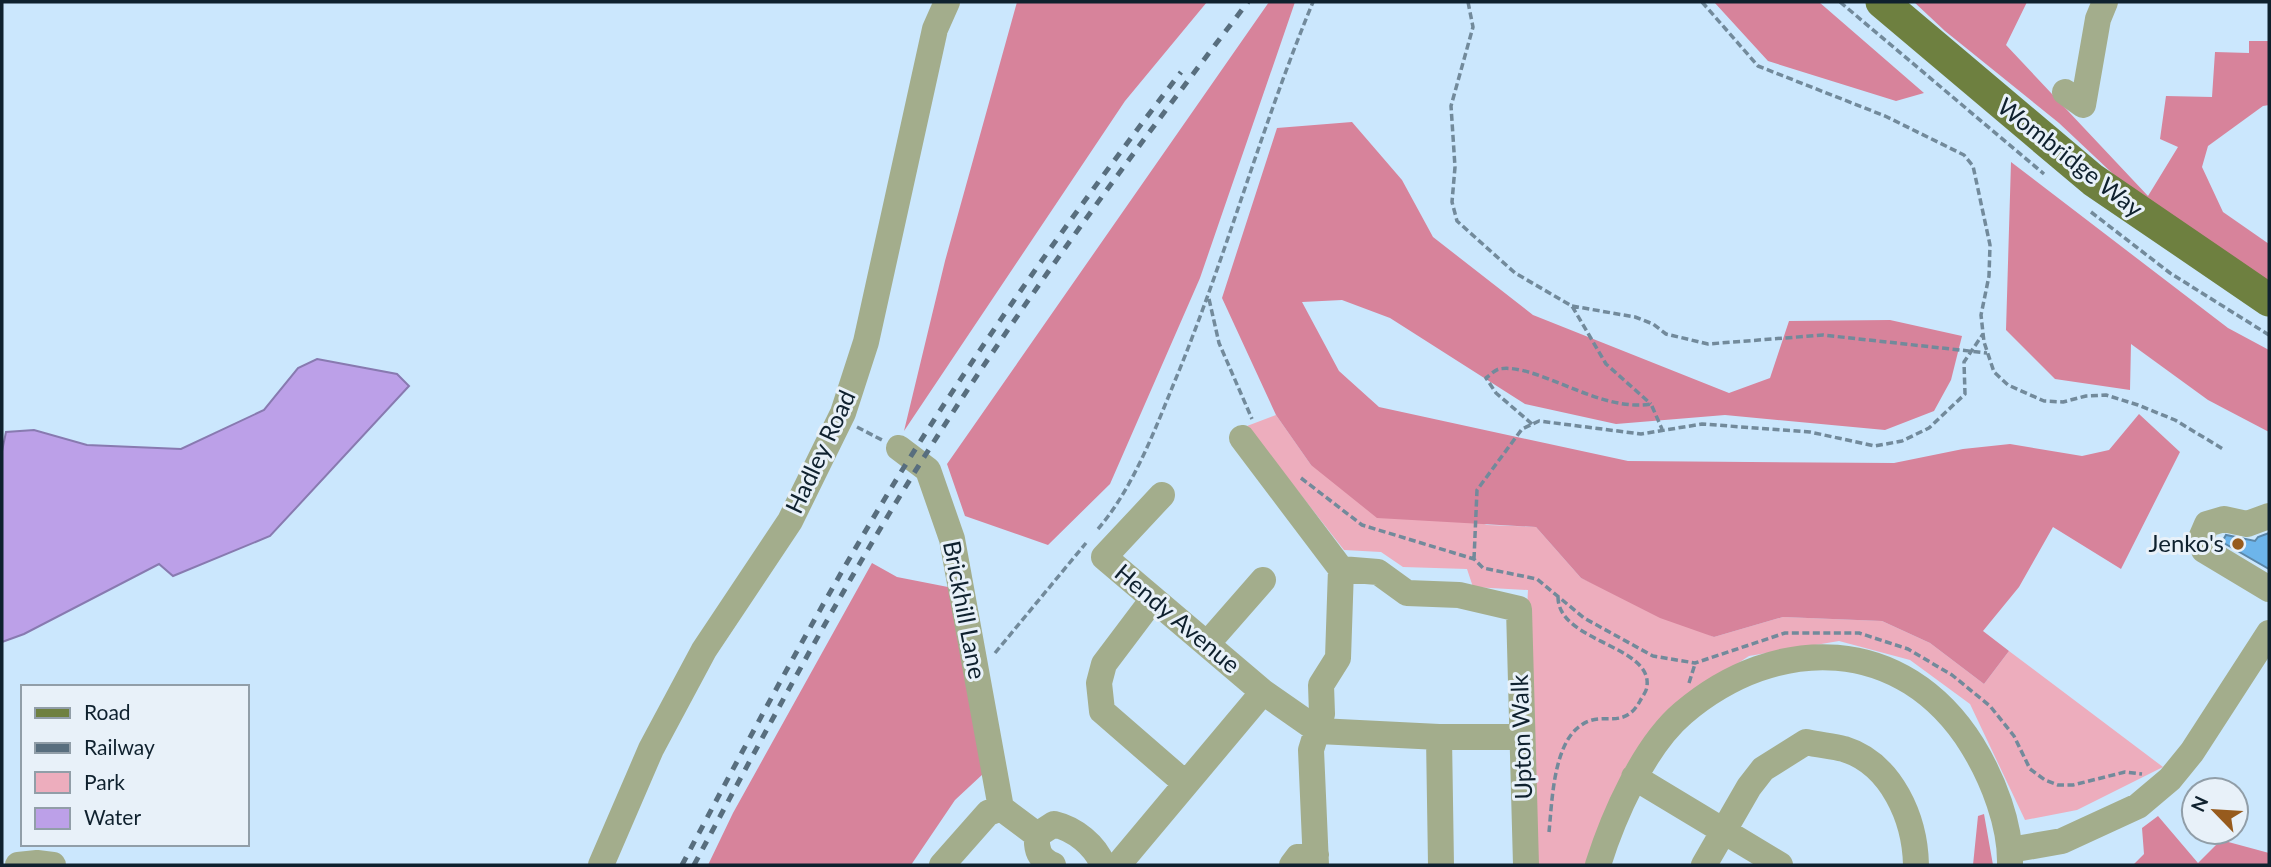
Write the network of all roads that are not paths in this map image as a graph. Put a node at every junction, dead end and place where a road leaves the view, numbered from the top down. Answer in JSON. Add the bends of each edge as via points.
{"nodes":[{"id":1,"x":947,"y":2,"type":"edge"},
{"id":2,"x":1882,"y":2,"type":"edge"},
{"id":3,"x":2105,"y":2,"type":"edge"},
{"id":4,"x":2065,"y":92,"type":"dead end"},
{"id":5,"x":2269,"y":300,"type":"edge"},
{"id":6,"x":1250,"y":432,"type":"road end"},
{"id":7,"x":900,"y":448,"type":"road end"},
{"id":8,"x":1162,"y":495,"type":"dead end"},
{"id":9,"x":2269,"y":516,"type":"edge"},
{"id":10,"x":1342,"y":569,"type":"junction"},
{"id":11,"x":1263,"y":580,"type":"dead end"},
{"id":12,"x":2269,"y":589,"type":"edge"},
{"id":13,"x":1153,"y":599,"type":"junction"},
{"id":14,"x":2269,"y":634,"type":"edge"},
{"id":15,"x":1207,"y":644,"type":"junction"},
{"id":16,"x":1263,"y":692,"type":"junction"},
{"id":17,"x":1319,"y":731,"type":"junction"},
{"id":18,"x":1439,"y":737,"type":"junction"},
{"id":19,"x":1522,"y":737,"type":"junction"},
{"id":20,"x":1634,"y":777,"type":"junction"},
{"id":21,"x":1186,"y":784,"type":"junction"},
{"id":22,"x":1001,"y":808,"type":"junction"},
{"id":23,"x":1724,"y":831,"type":"junction"},
{"id":24,"x":1037,"y":835,"type":"junction"},
{"id":25,"x":2024,"y":857,"type":"edge"},
{"id":26,"x":1316,"y":860,"type":"edge"},
{"id":27,"x":18,"y":865,"type":"edge"},
{"id":28,"x":53,"y":865,"type":"edge"},
{"id":29,"x":601,"y":865,"type":"edge"},
{"id":30,"x":942,"y":865,"type":"edge"},
{"id":31,"x":1053,"y":865,"type":"edge"},
{"id":32,"x":1103,"y":865,"type":"edge"},
{"id":33,"x":1118,"y":865,"type":"edge"},
{"id":34,"x":1292,"y":865,"type":"edge"},
{"id":35,"x":1441,"y":865,"type":"edge"},
{"id":36,"x":1526,"y":865,"type":"edge"},
{"id":37,"x":1598,"y":865,"type":"edge"},
{"id":38,"x":1704,"y":865,"type":"edge"},
{"id":39,"x":1780,"y":865,"type":"edge"},
{"id":40,"x":1916,"y":865,"type":"edge"}],
"edges":[{"from":1,"to":29,"type":"street","name":"Hadley Road","via":[[926,64],[866,342],[841,419],[790,521],[698,661],[651,749]]},
{"from":2,"to":5,"type":"main road","name":"Wombridge Way","via":[[2093,180]]},
{"from":3,"to":4,"type":"street","via":[[2083,105]]},
{"from":6,"to":10,"type":"street"},
{"from":7,"to":22,"type":"street","name":"Brickhill Lane","via":[[928,470],[952,539]]},
{"from":8,"to":13,"type":"street","name":"Hendy Avenue","via":[[1104,557]]},
{"from":9,"to":12,"type":"street","via":[[2247,524],[2224,519],[2207,524],[2200,538],[2204,550]]},
{"from":10,"to":17,"type":"street","via":[[1338,658],[1321,685]]},
{"from":10,"to":19,"type":"street","name":"Upton Walk","via":[[1378,572],[1407,593],[1459,595],[1519,608]]},
{"from":11,"to":15,"type":"street"},
{"from":13,"to":15,"type":"street","name":"Hendy Avenue"},
{"from":13,"to":21,"type":"street","via":[[1104,664],[1099,683],[1102,711]]},
{"from":14,"to":25,"type":"street","via":[[2170,779],[2138,806]]},
{"from":15,"to":16,"type":"street","name":"Hendy Avenue"},
{"from":16,"to":17,"type":"street","name":"Hendy Avenue"},
{"from":16,"to":21,"type":"street"},
{"from":17,"to":18,"type":"street"},
{"from":17,"to":26,"type":"street","via":[[1311,750]]},
{"from":18,"to":19,"type":"street"},
{"from":18,"to":35,"type":"street"},
{"from":19,"to":36,"type":"street","name":"Upton Walk"},
{"from":20,"to":23,"type":"street"},
{"from":20,"to":25,"type":"street","via":[[1681,714],[1713,691],[1759,668],[1803,657],[1840,657],[1880,665],[1931,694],[1959,726],[1989,773]]},
{"from":20,"to":37,"type":"street"},
{"from":21,"to":33,"type":"street"},
{"from":22,"to":24,"type":"street"},
{"from":22,"to":30,"type":"street","via":[[988,813]]},
{"from":23,"to":38,"type":"street"},
{"from":23,"to":39,"type":"street"},
{"from":23,"to":40,"type":"street","via":[[1763,769],[1807,742],[1845,750],[1874,765],[1897,793],[1915,841]]},
{"from":24,"to":31,"type":"street","via":[[1043,860]]},
{"from":24,"to":32,"type":"street","via":[[1054,824],[1069,827],[1099,854]]},
{"from":26,"to":34,"type":"street","via":[[1298,857]]},
{"from":27,"to":28,"type":"street"}]}
